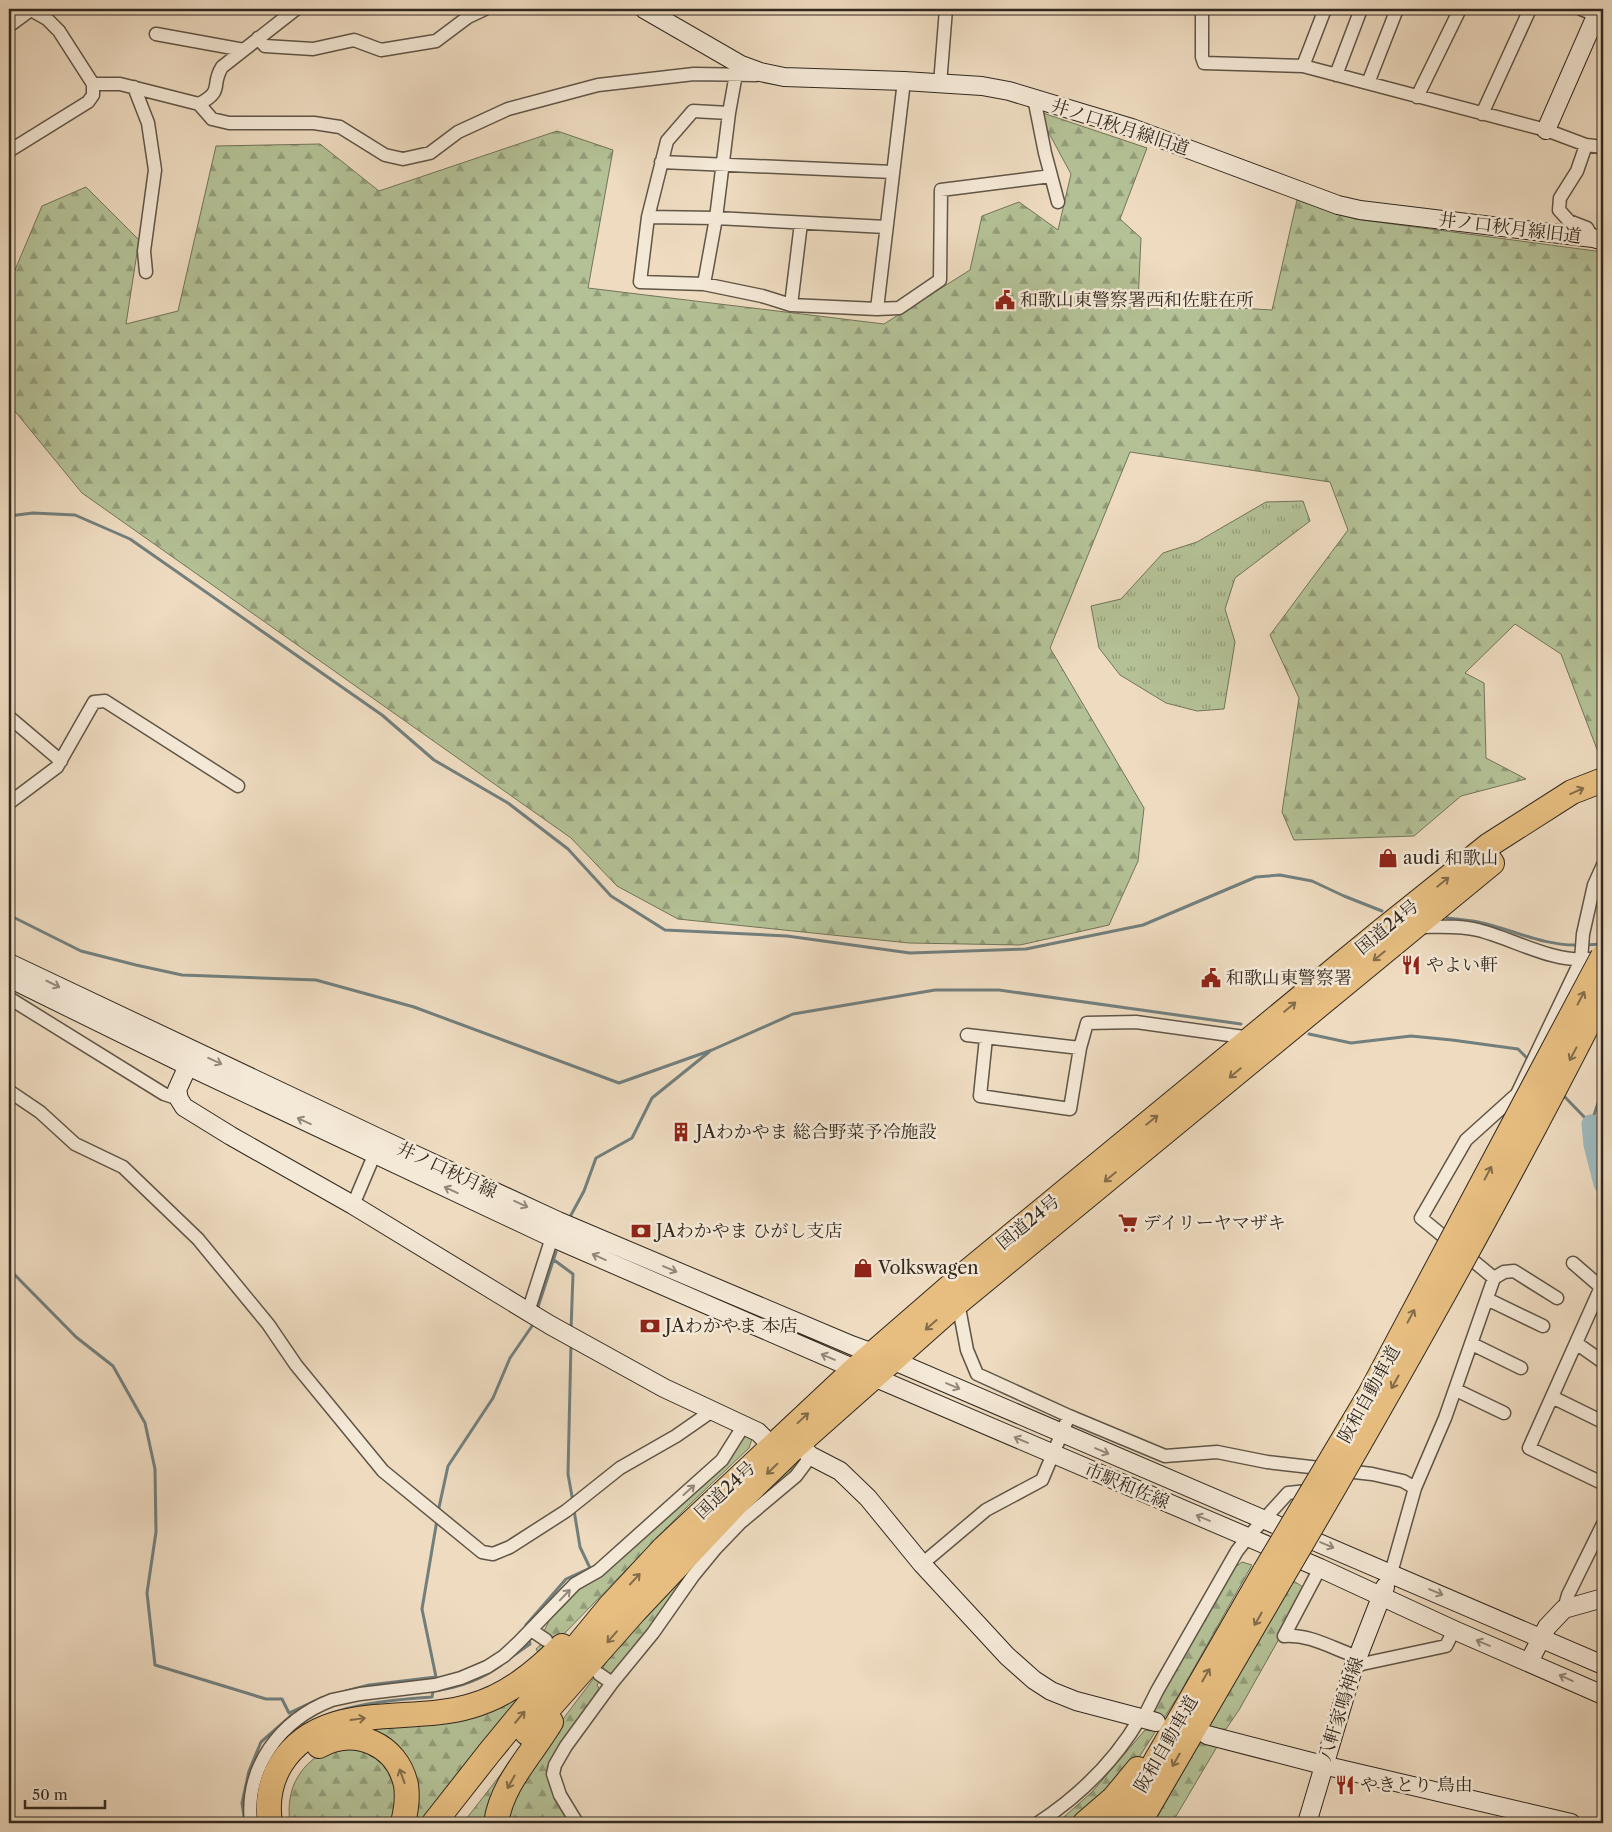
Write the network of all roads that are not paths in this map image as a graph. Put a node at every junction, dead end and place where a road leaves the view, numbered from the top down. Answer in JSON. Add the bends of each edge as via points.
{"nodes":[{"id":1,"x":296,"y":9,"type":"edge"},
{"id":2,"x":485,"y":9,"type":"edge"},
{"id":3,"x":644,"y":9,"type":"edge"},
{"id":4,"x":946,"y":9,"type":"edge"},
{"id":5,"x":1202,"y":9,"type":"edge"},
{"id":6,"x":1325,"y":9,"type":"edge"},
{"id":7,"x":1361,"y":9,"type":"edge"},
{"id":8,"x":1395,"y":9,"type":"edge"},
{"id":9,"x":1460,"y":9,"type":"edge"},
{"id":10,"x":1530,"y":9,"type":"edge"},
{"id":11,"x":29,"y":12,"type":"edge"},
{"id":12,"x":1595,"y":13,"type":"edge"},
{"id":13,"x":9,"y":19,"type":"edge"},
{"id":14,"x":9,"y":26,"type":"edge"},
{"id":15,"x":156,"y":34,"type":"dead end"},
{"id":16,"x":258,"y":38,"type":"junction"},
{"id":17,"x":244,"y":50,"type":"junction"},
{"id":18,"x":1303,"y":66,"type":"junction"},
{"id":19,"x":760,"y":72,"type":"junction"},
{"id":20,"x":736,"y":74,"type":"junction"},
{"id":21,"x":1336,"y":75,"type":"junction"},
{"id":22,"x":904,"y":81,"type":"junction"},
{"id":23,"x":1368,"y":83,"type":"junction"},
{"id":24,"x":93,"y":84,"type":"junction"},
{"id":25,"x":940,"y":84,"type":"junction"},
{"id":26,"x":134,"y":87,"type":"junction"},
{"id":27,"x":1417,"y":97,"type":"junction"},
{"id":28,"x":1034,"y":98,"type":"junction"},
{"id":29,"x":199,"y":104,"type":"junction"},
{"id":30,"x":729,"y":112,"type":"junction"},
{"id":31,"x":1482,"y":114,"type":"junction"},
{"id":32,"x":1546,"y":130,"type":"junction"},
{"id":33,"x":1586,"y":144,"type":"junction"},
{"id":34,"x":1603,"y":147,"type":"edge"},
{"id":35,"x":9,"y":151,"type":"edge"},
{"id":36,"x":661,"y":162,"type":"junction"},
{"id":37,"x":722,"y":164,"type":"junction"},
{"id":38,"x":893,"y":172,"type":"junction"},
{"id":39,"x":1051,"y":176,"type":"junction"},
{"id":40,"x":1058,"y":202,"type":"dead end"},
{"id":41,"x":648,"y":217,"type":"junction"},
{"id":42,"x":716,"y":218,"type":"junction"},
{"id":43,"x":801,"y":223,"type":"junction"},
{"id":44,"x":886,"y":227,"type":"junction"},
{"id":45,"x":1598,"y":239,"type":"edge"},
{"id":46,"x":146,"y":272,"type":"dead end"},
{"id":47,"x":704,"y":284,"type":"junction"},
{"id":48,"x":791,"y":305,"type":"junction"},
{"id":49,"x":877,"y":309,"type":"junction"},
{"id":50,"x":9,"y":717,"type":"edge"},
{"id":51,"x":61,"y":761,"type":"junction"},
{"id":52,"x":1603,"y":780,"type":"edge"},
{"id":53,"x":238,"y":786,"type":"dead end"},
{"id":54,"x":1603,"y":797,"type":"edge"},
{"id":55,"x":9,"y":803,"type":"edge"},
{"id":56,"x":1603,"y":864,"type":"edge"},
{"id":57,"x":1389,"y":924,"type":"junction"},
{"id":58,"x":1414,"y":927,"type":"junction"},
{"id":59,"x":1592,"y":957,"type":"edge"},
{"id":60,"x":9,"y":963,"type":"edge"},
{"id":61,"x":9,"y":978,"type":"edge"},
{"id":62,"x":1603,"y":996,"type":"edge"},
{"id":63,"x":9,"y":998,"type":"edge"},
{"id":64,"x":966,"y":1035,"type":"dead end"},
{"id":65,"x":986,"y":1038,"type":"junction"},
{"id":66,"x":1262,"y":1040,"type":"junction"},
{"id":67,"x":1080,"y":1048,"type":"junction"},
{"id":68,"x":191,"y":1059,"type":"junction"},
{"id":69,"x":9,"y":1091,"type":"edge"},
{"id":70,"x":179,"y":1099,"type":"junction"},
{"id":71,"x":378,"y":1147,"type":"junction"},
{"id":72,"x":352,"y":1205,"type":"junction"},
{"id":73,"x":555,"y":1229,"type":"junction"},
{"id":74,"x":1573,"y":1262,"type":"dead end"},
{"id":75,"x":1494,"y":1278,"type":"junction"},
{"id":76,"x":1602,"y":1288,"type":"edge"},
{"id":77,"x":1557,"y":1298,"type":"dead end"},
{"id":78,"x":1487,"y":1299,"type":"junction"},
{"id":79,"x":956,"y":1304,"type":"junction"},
{"id":80,"x":528,"y":1312,"type":"junction"},
{"id":81,"x":1543,"y":1326,"type":"dead end"},
{"id":82,"x":1576,"y":1343,"type":"junction"},
{"id":83,"x":1472,"y":1344,"type":"junction"},
{"id":84,"x":1603,"y":1362,"type":"edge"},
{"id":85,"x":873,"y":1365,"type":"junction"},
{"id":86,"x":1521,"y":1368,"type":"dead end"},
{"id":87,"x":1456,"y":1390,"type":"junction"},
{"id":88,"x":1552,"y":1397,"type":"junction"},
{"id":89,"x":712,"y":1411,"type":"junction"},
{"id":90,"x":1504,"y":1413,"type":"dead end"},
{"id":91,"x":1069,"y":1416,"type":"junction"},
{"id":92,"x":1603,"y":1422,"type":"edge"},
{"id":93,"x":744,"y":1425,"type":"junction"},
{"id":94,"x":1062,"y":1434,"type":"junction"},
{"id":95,"x":772,"y":1446,"type":"junction"},
{"id":96,"x":804,"y":1450,"type":"junction"},
{"id":97,"x":1054,"y":1454,"type":"junction"},
{"id":98,"x":1319,"y":1469,"type":"junction"},
{"id":99,"x":1602,"y":1481,"type":"edge"},
{"id":100,"x":1414,"y":1488,"type":"junction"},
{"id":101,"x":1266,"y":1519,"type":"junction"},
{"id":102,"x":1603,"y":1524,"type":"edge"},
{"id":103,"x":1248,"y":1537,"type":"junction"},
{"id":104,"x":922,"y":1564,"type":"junction"},
{"id":105,"x":1320,"y":1568,"type":"junction"},
{"id":106,"x":1391,"y":1573,"type":"junction"},
{"id":107,"x":1274,"y":1574,"type":"junction"},
{"id":108,"x":1381,"y":1597,"type":"junction"},
{"id":109,"x":1603,"y":1598,"type":"edge"},
{"id":110,"x":610,"y":1606,"type":"junction"},
{"id":111,"x":1564,"y":1609,"type":"junction"},
{"id":112,"x":531,"y":1630,"type":"junction"},
{"id":113,"x":1454,"y":1630,"type":"junction"},
{"id":114,"x":1542,"y":1638,"type":"junction"},
{"id":115,"x":546,"y":1640,"type":"dead end"},
{"id":116,"x":1528,"y":1662,"type":"junction"},
{"id":117,"x":1355,"y":1663,"type":"junction"},
{"id":118,"x":1603,"y":1665,"type":"edge"},
{"id":119,"x":599,"y":1674,"type":"dead end"},
{"id":120,"x":612,"y":1683,"type":"junction"},
{"id":121,"x":560,"y":1694,"type":"junction"},
{"id":122,"x":1603,"y":1695,"type":"edge"},
{"id":123,"x":1187,"y":1707,"type":"junction"},
{"id":124,"x":1146,"y":1720,"type":"junction"},
{"id":125,"x":1207,"y":1735,"type":"dead end"},
{"id":126,"x":1323,"y":1765,"type":"junction"},
{"id":127,"x":251,"y":1823,"type":"edge"},
{"id":128,"x":270,"y":1823,"type":"edge"},
{"id":129,"x":284,"y":1823,"type":"edge"},
{"id":130,"x":403,"y":1823,"type":"edge"},
{"id":131,"x":434,"y":1823,"type":"edge"},
{"id":132,"x":453,"y":1823,"type":"edge"},
{"id":133,"x":496,"y":1823,"type":"edge"},
{"id":134,"x":577,"y":1823,"type":"edge"},
{"id":135,"x":1038,"y":1823,"type":"edge"},
{"id":136,"x":1086,"y":1823,"type":"edge"},
{"id":137,"x":1120,"y":1823,"type":"edge"},
{"id":138,"x":1140,"y":1823,"type":"edge"},
{"id":139,"x":1307,"y":1823,"type":"edge"},
{"id":140,"x":1571,"y":1823,"type":"edge"}],
"edges":[{"from":1,"to":16,"type":"street"},
{"from":2,"to":16,"type":"street","via":[[468,17],[436,41],[381,50],[354,40],[314,49],[266,46]]},
{"from":3,"to":19,"type":"street","name":"井ノ口秋月線旧道"},
{"from":4,"to":25,"type":"street"},
{"from":5,"to":18,"type":"street","via":[[1204,62]]},
{"from":6,"to":18,"type":"street"},
{"from":7,"to":21,"type":"street"},
{"from":8,"to":23,"type":"street"},
{"from":9,"to":27,"type":"street"},
{"from":10,"to":31,"type":"street"},
{"from":11,"to":13,"type":"street"},
{"from":11,"to":14,"type":"street"},
{"from":11,"to":24,"type":"street","via":[[47,19],[59,32]]},
{"from":12,"to":32,"type":"street"},
{"from":15,"to":17,"type":"street"},
{"from":16,"to":17,"type":"street"},
{"from":17,"to":29,"type":"street","via":[[222,67],[216,91]]},
{"from":18,"to":21,"type":"street"},
{"from":19,"to":20,"type":"street","via":[[756,75]]},
{"from":19,"to":22,"type":"street","name":"井ノ口秋月線旧道","via":[[784,77]]},
{"from":20,"to":29,"type":"street","via":[[694,74],[598,85],[508,109],[458,132],[430,153],[403,159],[385,155],[340,127],[314,122],[229,123],[212,119]]},
{"from":20,"to":30,"type":"street"},
{"from":21,"to":23,"type":"street"},
{"from":22,"to":25,"type":"street","name":"井ノ口秋月線旧道"},
{"from":22,"to":38,"type":"street"},
{"from":23,"to":27,"type":"street"},
{"from":24,"to":26,"type":"street"},
{"from":24,"to":35,"type":"street","via":[[93,95],[88,102]]},
{"from":25,"to":28,"type":"street","name":"井ノ口秋月線旧道","via":[[982,86]]},
{"from":26,"to":29,"type":"street"},
{"from":26,"to":46,"type":"street","via":[[148,123],[155,170],[144,251]]},
{"from":27,"to":31,"type":"street"},
{"from":28,"to":39,"type":"street"},
{"from":28,"to":45,"type":"street","name":"井ノ口秋月線旧道","via":[[1132,128],[1360,210]]},
{"from":30,"to":36,"type":"street","via":[[693,110],[668,141]]},
{"from":30,"to":37,"type":"street"},
{"from":31,"to":32,"type":"street"},
{"from":32,"to":33,"type":"street"},
{"from":33,"to":34,"type":"street"},
{"from":33,"to":45,"type":"street","via":[[1577,171],[1560,198],[1559,210]]},
{"from":36,"to":37,"type":"street"},
{"from":36,"to":41,"type":"street"},
{"from":37,"to":38,"type":"street"},
{"from":37,"to":42,"type":"street"},
{"from":38,"to":44,"type":"street"},
{"from":39,"to":40,"type":"street"},
{"from":39,"to":49,"type":"street","via":[[941,190],[940,280],[899,308]]},
{"from":41,"to":42,"type":"street"},
{"from":41,"to":47,"type":"street","via":[[640,282]]},
{"from":42,"to":43,"type":"street"},
{"from":42,"to":47,"type":"street"},
{"from":43,"to":44,"type":"street"},
{"from":43,"to":48,"type":"street"},
{"from":44,"to":49,"type":"street"},
{"from":47,"to":48,"type":"street"},
{"from":48,"to":49,"type":"street"},
{"from":50,"to":51,"type":"street"},
{"from":51,"to":53,"type":"street","via":[[94,702],[105,701]]},
{"from":51,"to":55,"type":"street"},
{"from":57,"to":52,"type":"highway","name":"国道24号","one_way":true,"via":[[1488,845],[1572,792]]},
{"from":54,"to":58,"type":"highway","name":"国道24号","via":[[1575,809],[1498,859]]},
{"from":56,"to":59,"type":"street","via":[[1594,885],[1583,934]]},
{"from":57,"to":58,"type":"street"},
{"from":66,"to":57,"type":"highway","name":"国道24号","one_way":true},
{"from":58,"to":59,"type":"street","via":[[1478,930],[1556,955]]},
{"from":58,"to":66,"type":"highway","name":"国道24号","one_way":true},
{"from":59,"to":75,"type":"street","via":[[1517,1094],[1466,1140],[1421,1218]]},
{"from":107,"to":59,"type":"highway","name":"阪和自動車道","one_way":true,"bridge":true,"via":[[1369,1396]]},
{"from":60,"to":68,"type":"street","name":"井ノ口秋月線","one_way":true},
{"from":61,"to":68,"type":"street","name":"井ノ口秋月線"},
{"from":62,"to":107,"type":"highway","name":"阪和自動車道","one_way":true,"bridge":true,"via":[[1385,1400]]},
{"from":63,"to":70,"type":"street","via":[[164,1094]]},
{"from":64,"to":65,"type":"street"},
{"from":65,"to":67,"type":"street"},
{"from":65,"to":67,"type":"street","via":[[980,1096],[1070,1109]]},
{"from":66,"to":67,"type":"street","via":[[1136,1022],[1090,1022],[1085,1026]]},
{"from":66,"to":79,"type":"highway","name":"国道24号","one_way":true},
{"from":85,"to":66,"type":"highway","name":"国道24号","one_way":true,"via":[[961,1277]]},
{"from":68,"to":70,"type":"street","via":[[177,1090]]},
{"from":68,"to":71,"type":"street","name":"井ノ口秋月線"},
{"from":69,"to":89,"type":"street","via":[[40,1112],[75,1144],[124,1166],[198,1240],[383,1471],[482,1552],[493,1554],[510,1547],[566,1511],[620,1468]]},
{"from":70,"to":72,"type":"street","via":[[184,1107],[231,1136]]},
{"from":71,"to":72,"type":"street"},
{"from":71,"to":73,"type":"street","name":"井ノ口秋月線"},
{"from":72,"to":80,"type":"street"},
{"from":73,"to":80,"type":"street"},
{"from":85,"to":73,"type":"street","name":"井ノ口秋月線","one_way":true},
{"from":73,"to":85,"type":"street","name":"井ノ口秋月線","one_way":true},
{"from":74,"to":76,"type":"street"},
{"from":75,"to":77,"type":"street","via":[[1514,1271]]},
{"from":75,"to":78,"type":"street"},
{"from":76,"to":82,"type":"street"},
{"from":78,"to":81,"type":"street"},
{"from":78,"to":83,"type":"street"},
{"from":79,"to":85,"type":"highway","name":"国道24号","one_way":true},
{"from":79,"to":91,"type":"street","via":[[967,1350],[977,1374]]},
{"from":80,"to":89,"type":"street"},
{"from":82,"to":84,"type":"street"},
{"from":82,"to":88,"type":"street"},
{"from":83,"to":86,"type":"street"},
{"from":83,"to":87,"type":"street"},
{"from":85,"to":94,"type":"street","name":"市駅和佐線","one_way":true},
{"from":95,"to":85,"type":"highway","name":"国道24号","one_way":true},
{"from":85,"to":96,"type":"highway","name":"国道24号"},
{"from":97,"to":85,"type":"street","name":"市駅和佐線","one_way":true},
{"from":87,"to":90,"type":"street"},
{"from":87,"to":100,"type":"street"},
{"from":88,"to":92,"type":"street"},
{"from":88,"to":99,"type":"street","via":[[1529,1448]]},
{"from":89,"to":93,"type":"street"},
{"from":91,"to":94,"type":"street"},
{"from":91,"to":98,"type":"street","via":[[1165,1456],[1217,1452]]},
{"from":93,"to":95,"type":"street","via":[[758,1432]]},
{"from":112,"to":93,"type":"street","one_way":true,"via":[[575,1584],[598,1571],[722,1460]]},
{"from":94,"to":97,"type":"street"},
{"from":94,"to":101,"type":"street","name":"市駅和佐線","one_way":true},
{"from":110,"to":95,"type":"highway","name":"国道24号","one_way":true,"via":[[664,1548]]},
{"from":96,"to":104,"type":"street","via":[[840,1472],[868,1498]]},
{"from":96,"to":120,"type":"street","via":[[796,1476],[740,1522],[716,1548]]},
{"from":96,"to":121,"type":"highway","name":"国道24号","one_way":true,"via":[[734,1506]]},
{"from":103,"to":97,"type":"street","name":"市駅和佐線","one_way":true},
{"from":97,"to":104,"type":"street","via":[[1042,1480],[986,1510]]},
{"from":98,"to":100,"type":"street","via":[[1384,1476]]},
{"from":98,"to":101,"type":"street","via":[[1306,1491],[1288,1493]]},
{"from":100,"to":106,"type":"street"},
{"from":101,"to":103,"type":"street"},
{"from":101,"to":106,"type":"street","name":"市駅和佐線","one_way":true},
{"from":102,"to":111,"type":"street"},
{"from":103,"to":105,"type":"street","name":"市駅和佐線"},
{"from":103,"to":124,"type":"street","via":[[1157,1690]]},
{"from":104,"to":124,"type":"street","via":[[1007,1656],[1039,1683],[1076,1701]]},
{"from":105,"to":108,"type":"street","name":"市駅和佐線"},
{"from":105,"to":117,"type":"street","via":[[1284,1636],[1312,1639]]},
{"from":106,"to":108,"type":"street","name":"八軒家鳴神線"},
{"from":106,"to":114,"type":"street","one_way":true},
{"from":123,"to":107,"type":"highway","name":"阪和自動車道","one_way":true},
{"from":107,"to":138,"type":"highway","name":"阪和自動車道","one_way":true},
{"from":108,"to":113,"type":"street"},
{"from":108,"to":117,"type":"street","name":"八軒家鳴神線"},
{"from":109,"to":111,"type":"street"},
{"from":128,"to":110,"type":"highway","one_way":true,"via":[[270,1797],[279,1768],[291,1751],[316,1732],[343,1722],[436,1713],[488,1700],[525,1679]]},
{"from":131,"to":110,"type":"highway","name":"国道24号","one_way":true},
{"from":111,"to":114,"type":"street","via":[[1547,1627]]},
{"from":112,"to":115,"type":"street"},
{"from":112,"to":127,"type":"street","via":[[504,1656],[461,1678],[435,1685],[332,1700],[306,1713],[278,1737],[264,1756],[253,1788]]},
{"from":116,"to":113,"type":"street","one_way":true},
{"from":113,"to":117,"type":"street","via":[[1446,1646]]},
{"from":114,"to":116,"type":"street"},
{"from":114,"to":118,"type":"street"},
{"from":122,"to":116,"type":"street","one_way":true},
{"from":117,"to":126,"type":"street","name":"八軒家鳴神線"},
{"from":119,"to":120,"type":"street"},
{"from":120,"to":134,"type":"street","via":[[566,1746],[554,1769],[560,1795]]},
{"from":121,"to":132,"type":"highway","name":"国道24号"},
{"from":121,"to":133,"type":"highway","one_way":true,"via":[[551,1721],[507,1789]]},
{"from":123,"to":136,"type":"highway","via":[[1160,1734],[1121,1791]]},
{"from":123,"to":137,"type":"highway","name":"阪和自動車道"},
{"from":124,"to":135,"type":"street","via":[[1093,1779]]},
{"from":125,"to":126,"type":"street"},
{"from":126,"to":139,"type":"street","name":"八軒家鳴神線"},
{"from":126,"to":140,"type":"street"},
{"from":130,"to":129,"type":"highway","one_way":true,"via":[[407,1807],[406,1785],[396,1761],[381,1746],[351,1737],[325,1743],[300,1762],[284,1794]]}]}
